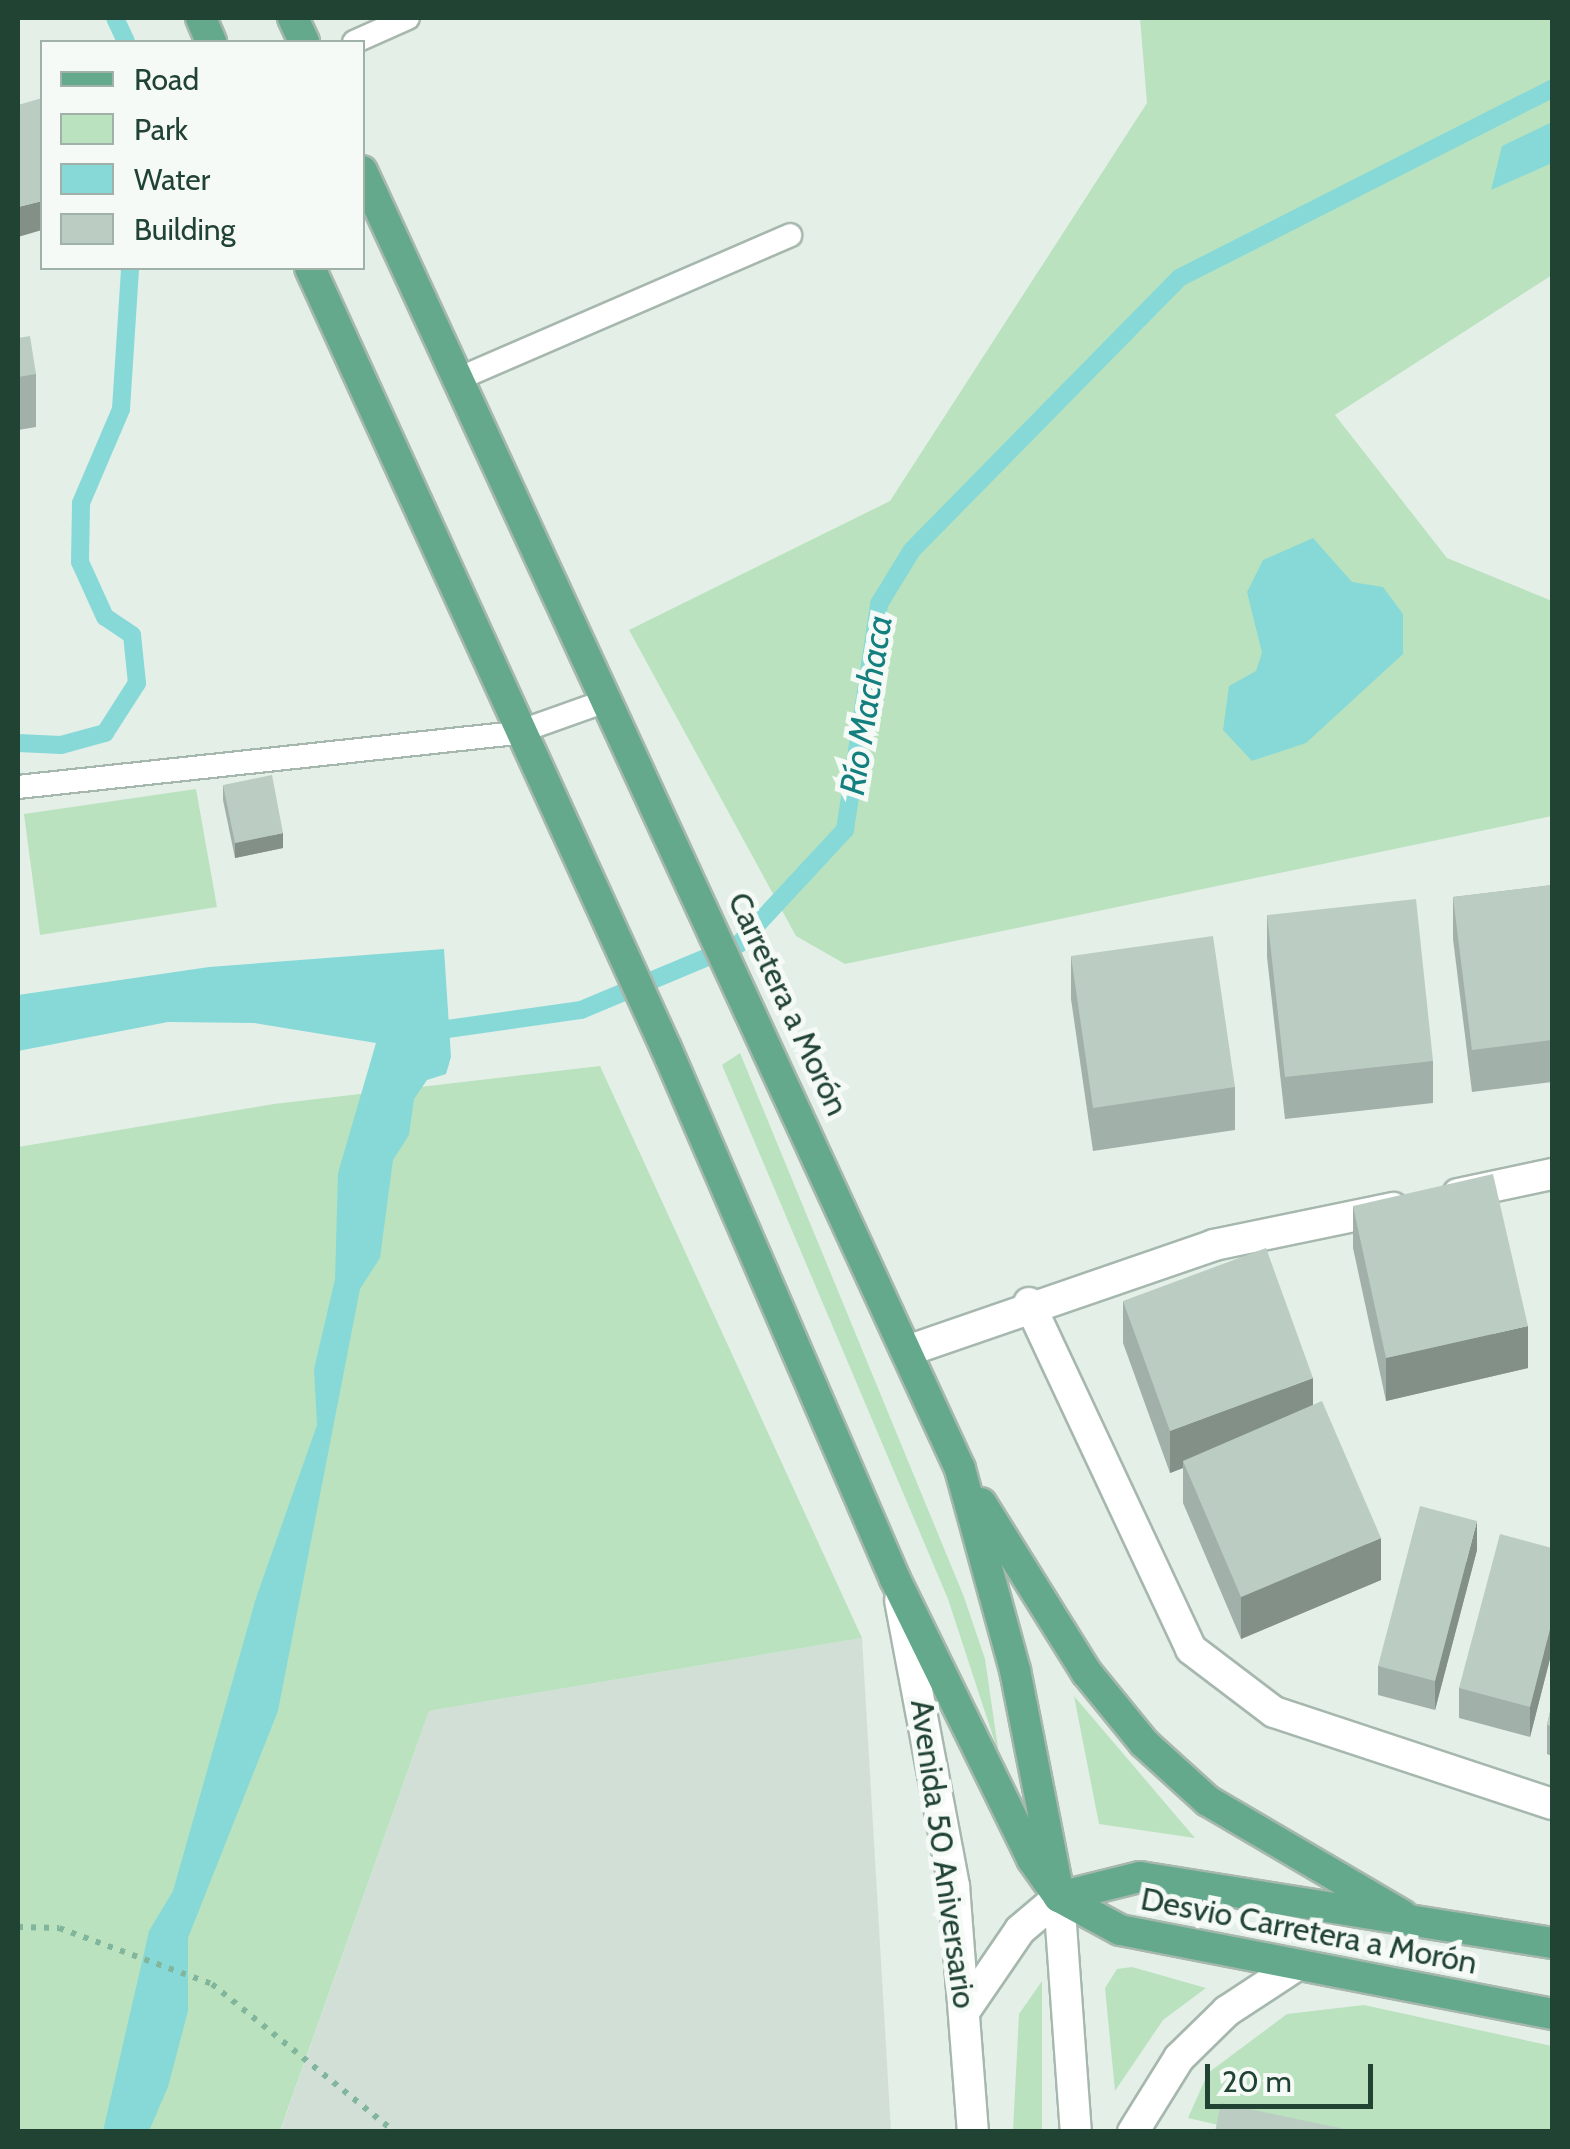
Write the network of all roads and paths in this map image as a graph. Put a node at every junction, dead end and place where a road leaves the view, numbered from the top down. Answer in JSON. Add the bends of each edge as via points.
{"nodes":[{"id":1,"x":408,"y":18,"type":"edge"},
{"id":2,"x":358,"y":40,"type":"edge"},
{"id":3,"x":365,"y":178,"type":"edge"},
{"id":4,"x":790,"y":235,"type":"dead end"},
{"id":5,"x":311,"y":270,"type":"edge"},
{"id":6,"x":458,"y":379,"type":"junction"},
{"id":7,"x":603,"y":702,"type":"junction"},
{"id":8,"x":516,"y":733,"type":"junction"},
{"id":9,"x":18,"y":787,"type":"edge"},
{"id":10,"x":1552,"y":1174,"type":"edge"},
{"id":11,"x":1028,"y":1303,"type":"junction"},
{"id":12,"x":907,"y":1351,"type":"junction"},
{"id":13,"x":960,"y":1469,"type":"junction"},
{"id":14,"x":895,"y":1580,"type":"junction"},
{"id":15,"x":1552,"y":1804,"type":"edge"},
{"id":16,"x":1059,"y":1897,"type":"junction"},
{"id":17,"x":1402,"y":1915,"type":"junction"},
{"id":18,"x":18,"y":1927,"type":"edge"},
{"id":19,"x":1552,"y":1943,"type":"edge"},
{"id":20,"x":1294,"y":1967,"type":"junction"},
{"id":21,"x":966,"y":2009,"type":"junction"},
{"id":22,"x":1552,"y":2014,"type":"edge"},
{"id":23,"x":395,"y":2132,"type":"edge"},
{"id":24,"x":972,"y":2132,"type":"edge"},
{"id":25,"x":1076,"y":2132,"type":"edge"},
{"id":26,"x":1133,"y":2132,"type":"edge"}],
"edges":[{"from":1,"to":2,"type":"lane"},
{"from":3,"to":6,"type":"main road","name":"Carretera a Morón"},
{"from":4,"to":6,"type":"lane"},
{"from":5,"to":8,"type":"main road"},
{"from":6,"to":7,"type":"main road","name":"Carretera a Morón"},
{"from":7,"to":8,"type":"lane"},
{"from":7,"to":12,"type":"main road","name":"Carretera a Morón","via":[[755,1012]]},
{"from":8,"to":9,"type":"lane"},
{"from":8,"to":14,"type":"main road","via":[[666,1048]]},
{"from":10,"to":11,"type":"street","via":[[1214,1246]]},
{"from":11,"to":12,"type":"street"},
{"from":11,"to":15,"type":"street","via":[[1191,1648],[1274,1712]]},
{"from":12,"to":13,"type":"main road","name":"Carretera a Morón"},
{"from":13,"to":16,"type":"main road","name":"Carretera a Morón","via":[[1015,1670]]},
{"from":13,"to":17,"type":"main road","via":[[1087,1673],[1144,1743],[1208,1801]]},
{"from":14,"to":16,"type":"main road","name":"Desvio Carretera a Morón","via":[[1005,1816]]},
{"from":14,"to":21,"type":"street","name":"Avenida 50 Aniversario","via":[[930,1739]]},
{"from":16,"to":17,"type":"main road","name":"Desvio Carretera a Morón","via":[[1140,1877]]},
{"from":16,"to":20,"type":"main road","name":"Desvio Carretera a Morón","via":[[1120,1930]]},
{"from":16,"to":21,"type":"street","via":[[1020,1930]]},
{"from":16,"to":25,"type":"street"},
{"from":17,"to":19,"type":"main road","name":"Desvio Carretera a Morón"},
{"from":18,"to":23,"type":"path","via":[[59,1928],[212,1984]]},
{"from":20,"to":22,"type":"main road","name":"Desvio Carretera a Morón"},
{"from":20,"to":26,"type":"street","via":[[1227,2011],[1179,2058]]},
{"from":21,"to":24,"type":"street","name":"Avenida 50 Aniversario"}]}
